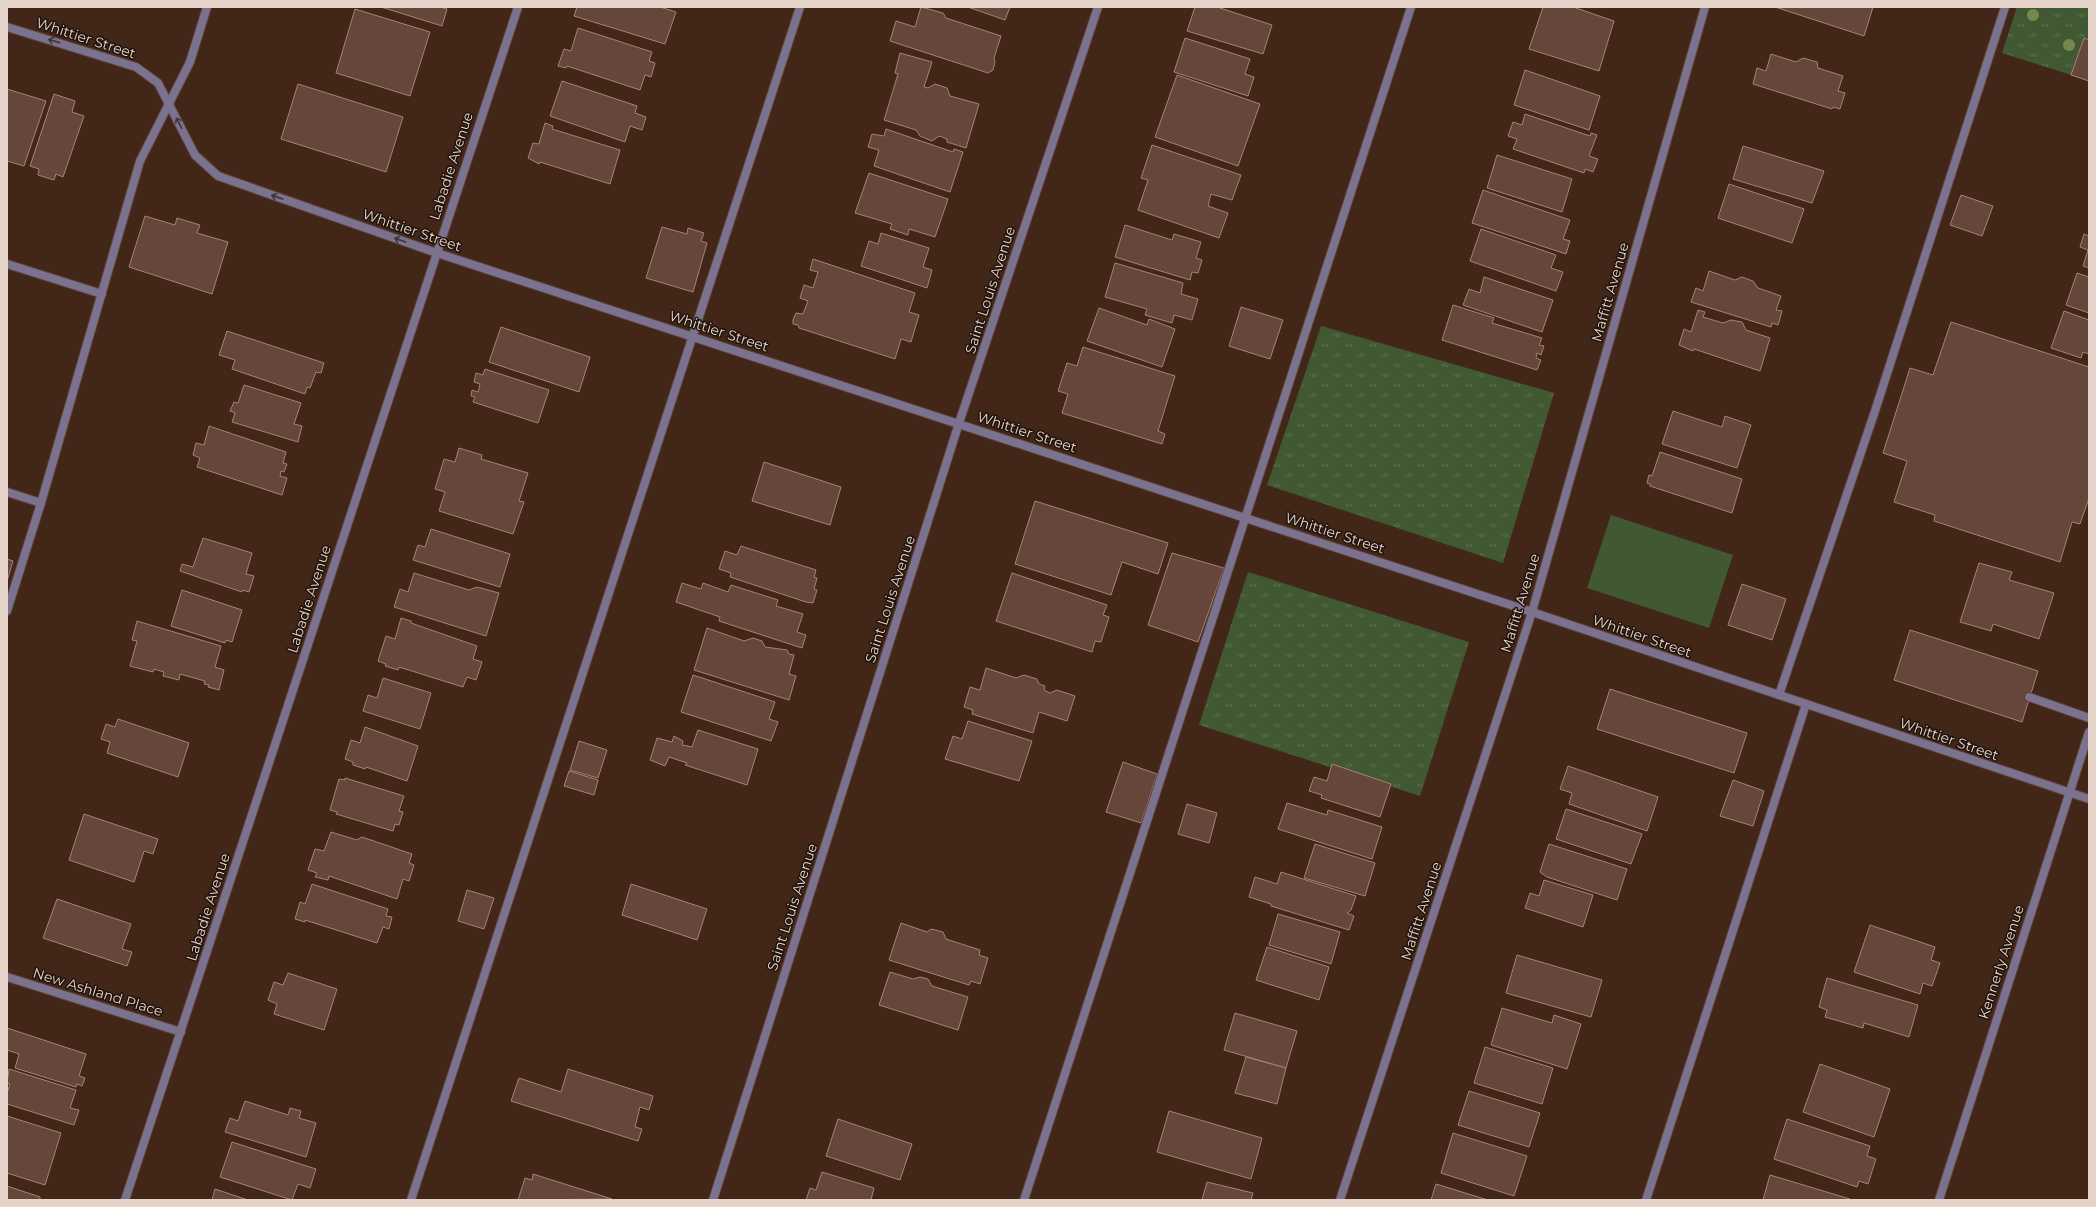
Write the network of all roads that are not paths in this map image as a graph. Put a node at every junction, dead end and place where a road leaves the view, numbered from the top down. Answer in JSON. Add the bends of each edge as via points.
{"nodes":[{"id":1,"x":207,"y":7,"type":"edge"},
{"id":2,"x":518,"y":7,"type":"edge"},
{"id":3,"x":800,"y":7,"type":"edge"},
{"id":4,"x":1098,"y":7,"type":"edge"},
{"id":5,"x":1411,"y":7,"type":"edge"},
{"id":6,"x":1705,"y":7,"type":"edge"},
{"id":7,"x":2005,"y":7,"type":"edge"},
{"id":8,"x":7,"y":27,"type":"edge"},
{"id":9,"x":168,"y":103,"type":"junction"},
{"id":10,"x":437,"y":253,"type":"junction"},
{"id":11,"x":7,"y":264,"type":"edge"},
{"id":12,"x":102,"y":294,"type":"junction"},
{"id":13,"x":692,"y":336,"type":"junction"},
{"id":14,"x":959,"y":423,"type":"junction"},
{"id":15,"x":7,"y":492,"type":"edge"},
{"id":16,"x":41,"y":503,"type":"junction"},
{"id":17,"x":1246,"y":518,"type":"junction"},
{"id":18,"x":7,"y":611,"type":"edge"},
{"id":19,"x":1532,"y":612,"type":"junction"},
{"id":20,"x":1779,"y":695,"type":"junction"},
{"id":21,"x":2029,"y":697,"type":"dead end"},
{"id":22,"x":1806,"y":704,"type":"junction"},
{"id":23,"x":2089,"y":718,"type":"edge"},
{"id":24,"x":2089,"y":732,"type":"edge"},
{"id":25,"x":2068,"y":793,"type":"junction"},
{"id":26,"x":2089,"y":799,"type":"edge"},
{"id":27,"x":7,"y":977,"type":"edge"},
{"id":28,"x":181,"y":1032,"type":"junction"},
{"id":29,"x":125,"y":1200,"type":"edge"},
{"id":30,"x":411,"y":1200,"type":"edge"},
{"id":31,"x":712,"y":1200,"type":"edge"},
{"id":32,"x":1024,"y":1200,"type":"edge"},
{"id":33,"x":1340,"y":1200,"type":"edge"},
{"id":34,"x":1646,"y":1200,"type":"edge"},
{"id":35,"x":1939,"y":1200,"type":"edge"}],
"edges":[{"from":1,"to":9,"type":"street","via":[[190,62]]},
{"from":2,"to":10,"type":"street","name":"Labadie Avenue"},
{"from":3,"to":13,"type":"street"},
{"from":4,"to":14,"type":"street","name":"Saint Louis Avenue"},
{"from":5,"to":17,"type":"street"},
{"from":6,"to":19,"type":"street","name":"Maffitt Avenue"},
{"from":7,"to":20,"type":"street","via":[[1875,411]]},
{"from":9,"to":8,"type":"street","name":"Whittier Street","one_way":true,"via":[[158,83],[136,67]]},
{"from":10,"to":9,"type":"street","name":"Whittier Street","one_way":true,"via":[[218,176],[195,155]]},
{"from":9,"to":12,"type":"street","via":[[140,161]]},
{"from":10,"to":13,"type":"street","name":"Whittier Street"},
{"from":10,"to":28,"type":"street","name":"Labadie Avenue"},
{"from":11,"to":12,"type":"street"},
{"from":12,"to":16,"type":"street"},
{"from":13,"to":14,"type":"street","name":"Whittier Street"},
{"from":13,"to":30,"type":"street"},
{"from":14,"to":17,"type":"street","name":"Whittier Street"},
{"from":14,"to":31,"type":"street","name":"Saint Louis Avenue"},
{"from":15,"to":16,"type":"street"},
{"from":16,"to":18,"type":"street"},
{"from":17,"to":19,"type":"street","name":"Whittier Street"},
{"from":17,"to":32,"type":"street"},
{"from":19,"to":20,"type":"street","name":"Whittier Street"},
{"from":19,"to":33,"type":"street","name":"Maffitt Avenue"},
{"from":20,"to":22,"type":"street","name":"Whittier Street"},
{"from":21,"to":23,"type":"street"},
{"from":22,"to":25,"type":"street","name":"Whittier Street"},
{"from":22,"to":34,"type":"street"},
{"from":24,"to":25,"type":"street","name":"Kennerly Avenue"},
{"from":25,"to":26,"type":"street","name":"Whittier Street"},
{"from":25,"to":35,"type":"street","name":"Kennerly Avenue"},
{"from":27,"to":28,"type":"street","name":"New Ashland Place"},
{"from":28,"to":29,"type":"street","name":"Labadie Avenue"}]}
